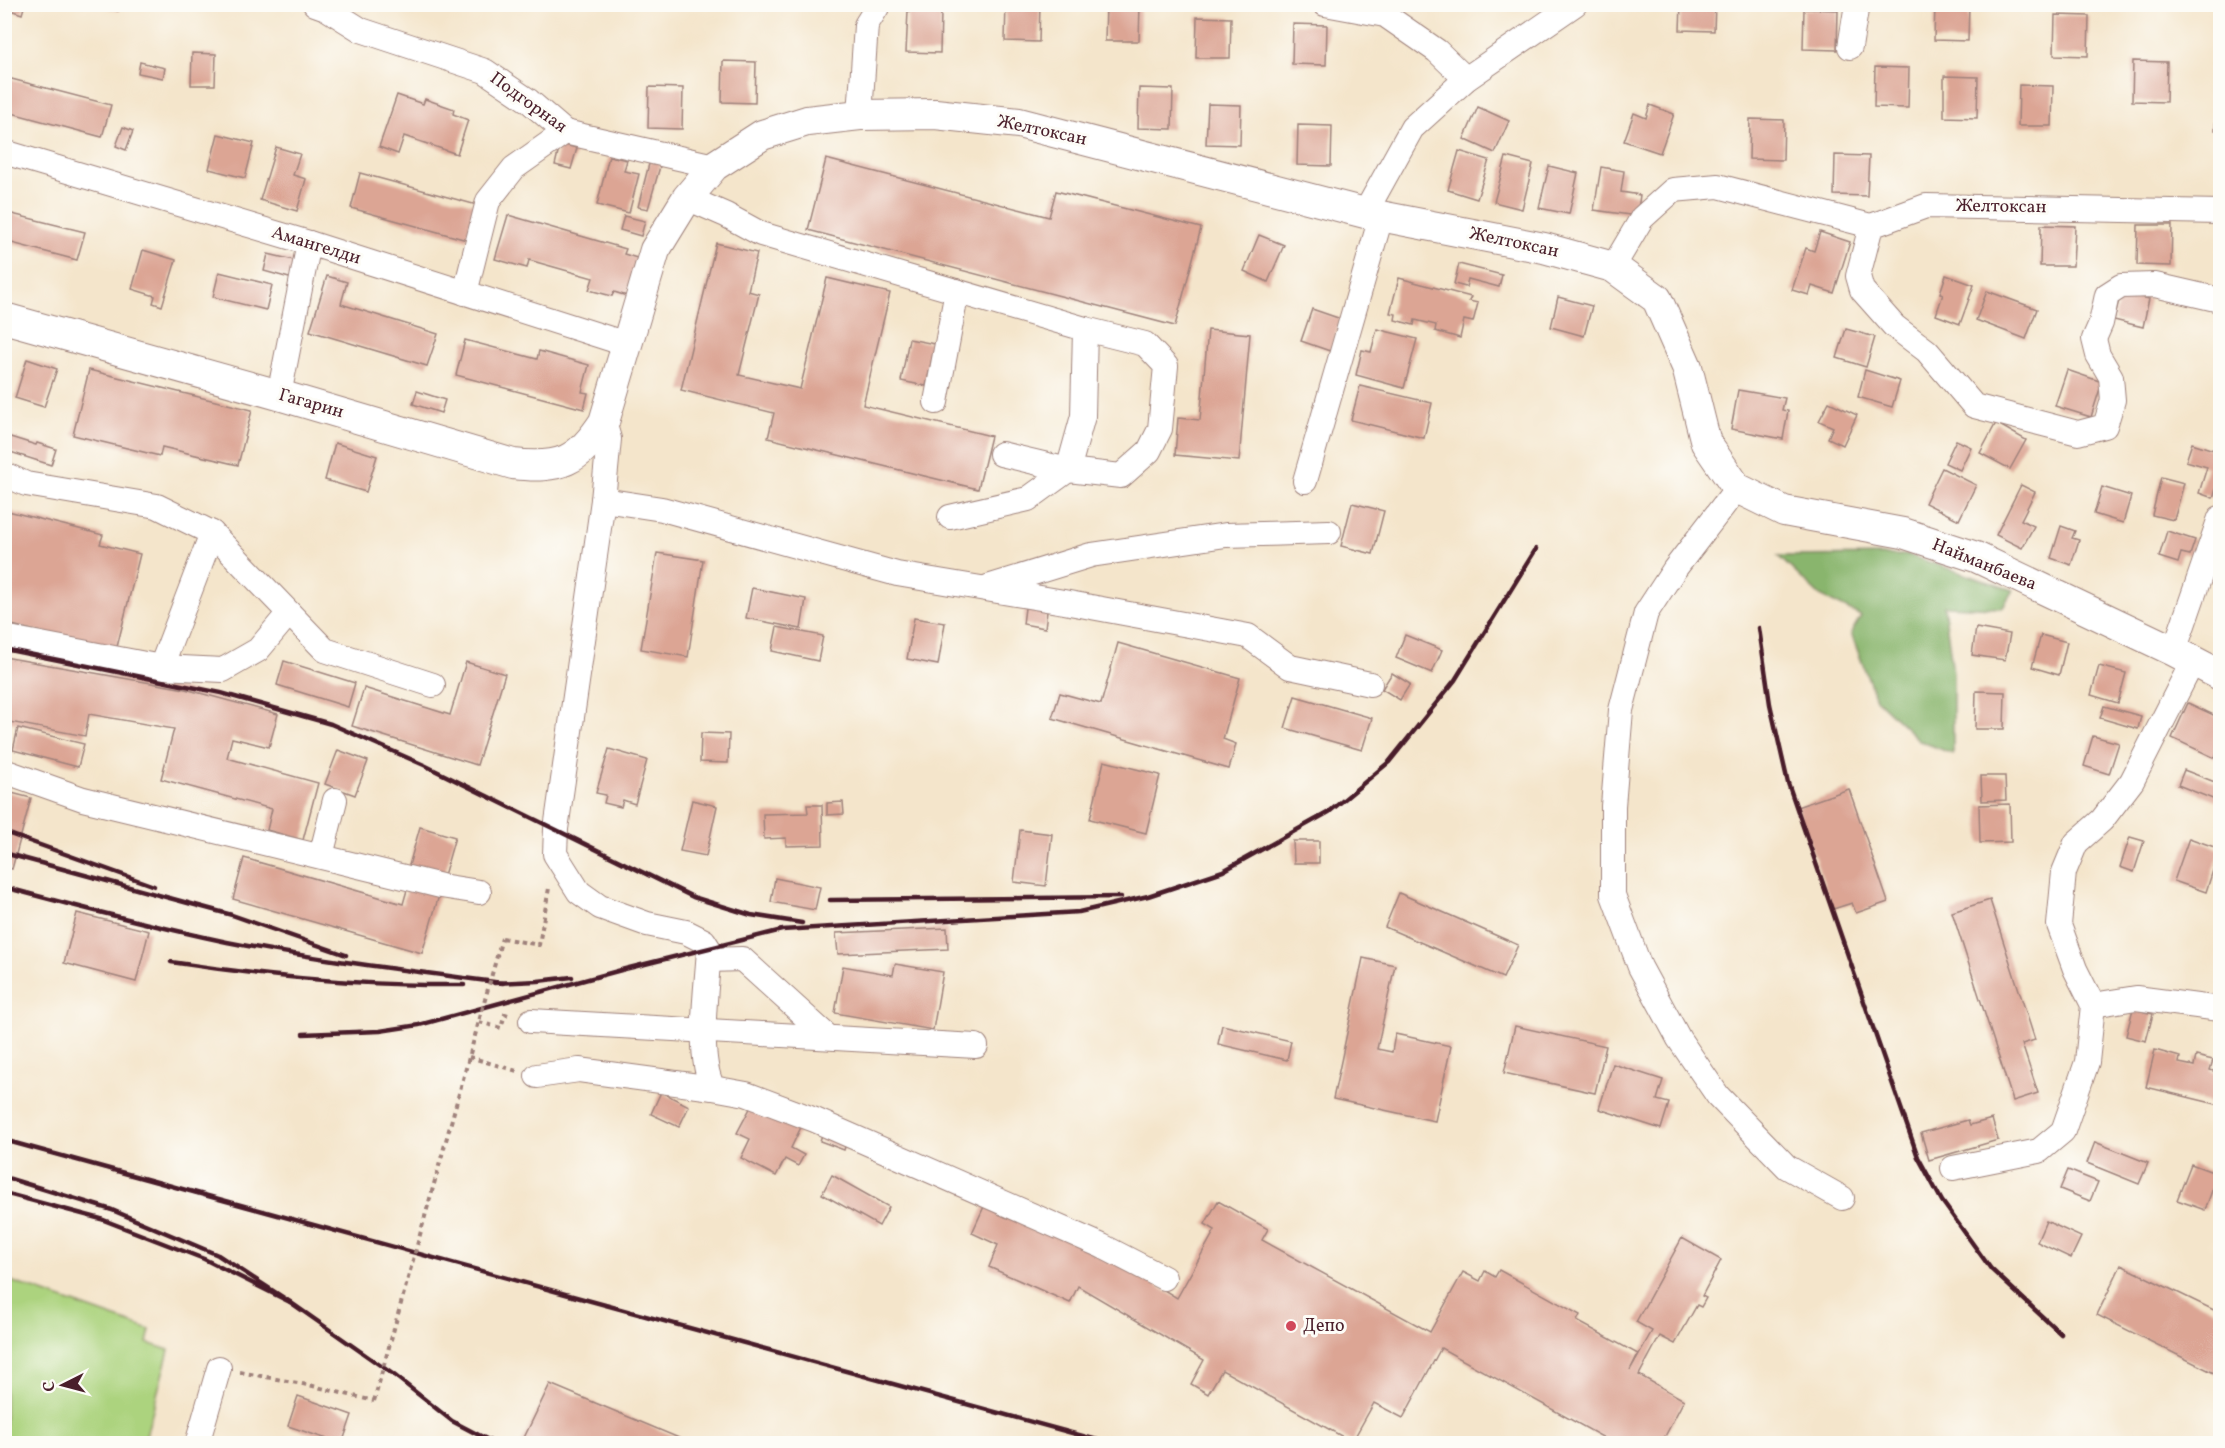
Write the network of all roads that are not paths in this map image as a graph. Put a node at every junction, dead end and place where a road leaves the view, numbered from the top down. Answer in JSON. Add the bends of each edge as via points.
{"nodes":[{"id":1,"x":879,"y":4,"type":"edge"},
{"id":2,"x":1325,"y":4,"type":"edge"},
{"id":3,"x":1575,"y":4,"type":"edge"},
{"id":4,"x":1857,"y":4,"type":"edge"},
{"id":5,"x":321,"y":6,"type":"edge"},
{"id":6,"x":1850,"y":47,"type":"dead end"},
{"id":7,"x":1466,"y":79,"type":"junction"},
{"id":8,"x":860,"y":115,"type":"junction"},
{"id":9,"x":566,"y":132,"type":"junction"},
{"id":10,"x":4,"y":152,"type":"edge"},
{"id":11,"x":714,"y":166,"type":"junction"},
{"id":12,"x":687,"y":198,"type":"junction"},
{"id":13,"x":2220,"y":212,"type":"edge"},
{"id":14,"x":1373,"y":215,"type":"junction"},
{"id":15,"x":1871,"y":226,"type":"junction"},
{"id":16,"x":309,"y":243,"type":"junction"},
{"id":17,"x":1613,"y":267,"type":"junction"},
{"id":18,"x":957,"y":291,"type":"junction"},
{"id":19,"x":465,"y":293,"type":"junction"},
{"id":20,"x":2220,"y":300,"type":"edge"},
{"id":21,"x":4,"y":318,"type":"edge"},
{"id":22,"x":1085,"y":329,"type":"junction"},
{"id":23,"x":626,"y":344,"type":"junction"},
{"id":24,"x":279,"y":395,"type":"junction"},
{"id":25,"x":936,"y":402,"type":"dead end"},
{"id":26,"x":604,"y":423,"type":"junction"},
{"id":27,"x":1002,"y":454,"type":"dead end"},
{"id":28,"x":1068,"y":470,"type":"junction"},
{"id":29,"x":4,"y":474,"type":"edge"},
{"id":30,"x":1305,"y":481,"type":"dead end"},
{"id":31,"x":1737,"y":488,"type":"junction"},
{"id":32,"x":603,"y":500,"type":"junction"},
{"id":33,"x":950,"y":517,"type":"dead end"},
{"id":34,"x":2220,"y":518,"type":"edge"},
{"id":35,"x":1329,"y":532,"type":"dead end"},
{"id":36,"x":212,"y":533,"type":"junction"},
{"id":37,"x":982,"y":588,"type":"junction"},
{"id":38,"x":289,"y":613,"type":"junction"},
{"id":39,"x":4,"y":637,"type":"edge"},
{"id":40,"x":2183,"y":656,"type":"junction"},
{"id":41,"x":161,"y":667,"type":"junction"},
{"id":42,"x":2220,"y":675,"type":"edge"},
{"id":43,"x":1370,"y":684,"type":"dead end"},
{"id":44,"x":433,"y":685,"type":"dead end"},
{"id":45,"x":4,"y":771,"type":"edge"},
{"id":46,"x":335,"y":800,"type":"dead end"},
{"id":47,"x":321,"y":856,"type":"junction"},
{"id":48,"x":479,"y":892,"type":"dead end"},
{"id":49,"x":708,"y":960,"type":"junction"},
{"id":50,"x":2093,"y":1005,"type":"junction"},
{"id":51,"x":2220,"y":1009,"type":"edge"},
{"id":52,"x":531,"y":1021,"type":"road end"},
{"id":53,"x":704,"y":1029,"type":"junction"},
{"id":54,"x":828,"y":1037,"type":"junction"},
{"id":55,"x":976,"y":1046,"type":"dead end"},
{"id":56,"x":537,"y":1076,"type":"road end"},
{"id":57,"x":713,"y":1088,"type":"junction"},
{"id":58,"x":1953,"y":1168,"type":"dead end"},
{"id":59,"x":1842,"y":1198,"type":"dead end"},
{"id":60,"x":1164,"y":1278,"type":"dead end"},
{"id":61,"x":219,"y":1368,"type":"road end"},
{"id":62,"x":196,"y":1443,"type":"edge"}],
"edges":[{"from":1,"to":8,"type":"street","via":[[866,25]]},
{"from":2,"to":7,"type":"street","via":[[1385,15],[1437,51]]},
{"from":3,"to":7,"type":"street"},
{"from":4,"to":6,"type":"street"},
{"from":5,"to":9,"type":"street","name":"Подгорная","via":[[361,30],[485,71]]},
{"from":7,"to":14,"type":"street","via":[[1412,128]]},
{"from":8,"to":11,"type":"main road","name":"Желтоксан","via":[[807,121],[762,135]]},
{"from":8,"to":14,"type":"main road","name":"Желтоксан","via":[[935,114],[1019,123]]},
{"from":9,"to":11,"type":"street","name":"Подгорная"},
{"from":9,"to":19,"type":"street","via":[[513,168],[488,201]]},
{"from":10,"to":16,"type":"street","name":"Амангелди"},
{"from":11,"to":12,"type":"main road","name":"Желтоксан"},
{"from":12,"to":18,"type":"street","via":[[761,234]]},
{"from":12,"to":23,"type":"main road","name":"Желтоксан","via":[[655,250]]},
{"from":13,"to":15,"type":"street","name":"Желтоксан","via":[[1926,206]]},
{"from":14,"to":17,"type":"main road","name":"Желтоксан","via":[[1544,248]]},
{"from":14,"to":30,"type":"street"},
{"from":15,"to":17,"type":"street","via":[[1718,186],[1673,190],[1641,218]]},
{"from":15,"to":20,"type":"street","via":[[1858,276],[1862,290],[1894,326],[1927,351],[1974,406],[2078,433],[2105,426],[2113,400],[2111,377],[2094,339],[2108,295],[2121,286],[2155,285]]},
{"from":16,"to":19,"type":"street","name":"Амангелди"},
{"from":16,"to":24,"type":"street"},
{"from":17,"to":31,"type":"main road","name":"Желтоксан","via":[[1657,299],[1686,367],[1706,443]]},
{"from":18,"to":22,"type":"street"},
{"from":18,"to":25,"type":"street"},
{"from":19,"to":23,"type":"street","name":"Амангелди"},
{"from":21,"to":24,"type":"main road","name":"Гагарин"},
{"from":22,"to":28,"type":"street","via":[[1083,416]]},
{"from":22,"to":28,"type":"street","via":[[1145,344],[1166,366],[1160,429],[1149,451],[1121,476]]},
{"from":23,"to":26,"type":"main road","name":"Желтоксан"},
{"from":24,"to":26,"type":"main road","name":"Гагарин","via":[[513,464],[535,466],[553,465],[574,457],[590,444]]},
{"from":26,"to":32,"type":"street","via":[[609,439]]},
{"from":27,"to":28,"type":"street"},
{"from":28,"to":33,"type":"street","via":[[1028,499]]},
{"from":29,"to":36,"type":"street","via":[[26,484],[157,506]]},
{"from":31,"to":40,"type":"main road","name":"Найманбаева","via":[[1784,511],[1903,533],[1976,557]]},
{"from":31,"to":59,"type":"street","via":[[1646,613],[1621,710],[1613,806],[1613,895],[1640,967],[1679,1039],[1718,1096],[1786,1167]]},
{"from":32,"to":37,"type":"street","via":[[662,509],[897,574]]},
{"from":32,"to":49,"type":"street","via":[[555,854],[579,892],[600,907],[647,924],[686,932],[704,941],[709,949]]},
{"from":34,"to":40,"type":"street"},
{"from":35,"to":37,"type":"street","via":[[1226,535],[1091,555]]},
{"from":36,"to":38,"type":"street"},
{"from":36,"to":41,"type":"street"},
{"from":37,"to":43,"type":"street","via":[[1248,636],[1290,668]]},
{"from":38,"to":41,"type":"street","via":[[258,650],[223,670]]},
{"from":38,"to":44,"type":"street","via":[[325,650]]},
{"from":39,"to":41,"type":"street"},
{"from":40,"to":42,"type":"main road","name":"Найманбаева"},
{"from":40,"to":50,"type":"street","via":[[2132,781],[2102,820],[2076,843],[2064,872],[2059,925]]},
{"from":45,"to":47,"type":"street","via":[[83,799]]},
{"from":46,"to":47,"type":"street"},
{"from":47,"to":48,"type":"street"},
{"from":49,"to":53,"type":"street"},
{"from":49,"to":54,"type":"street","via":[[742,959]]},
{"from":50,"to":51,"type":"street","via":[[2136,998]]},
{"from":50,"to":58,"type":"street","via":[[2087,1062],[2063,1131],[2039,1151]]},
{"from":52,"to":53,"type":"street"},
{"from":53,"to":54,"type":"street"},
{"from":53,"to":57,"type":"street","via":[[708,1079]]},
{"from":54,"to":55,"type":"street"},
{"from":56,"to":57,"type":"street","via":[[579,1070]]},
{"from":57,"to":60,"type":"street","via":[[746,1094],[815,1120],[1091,1241]]},
{"from":61,"to":62,"type":"street"}]}
